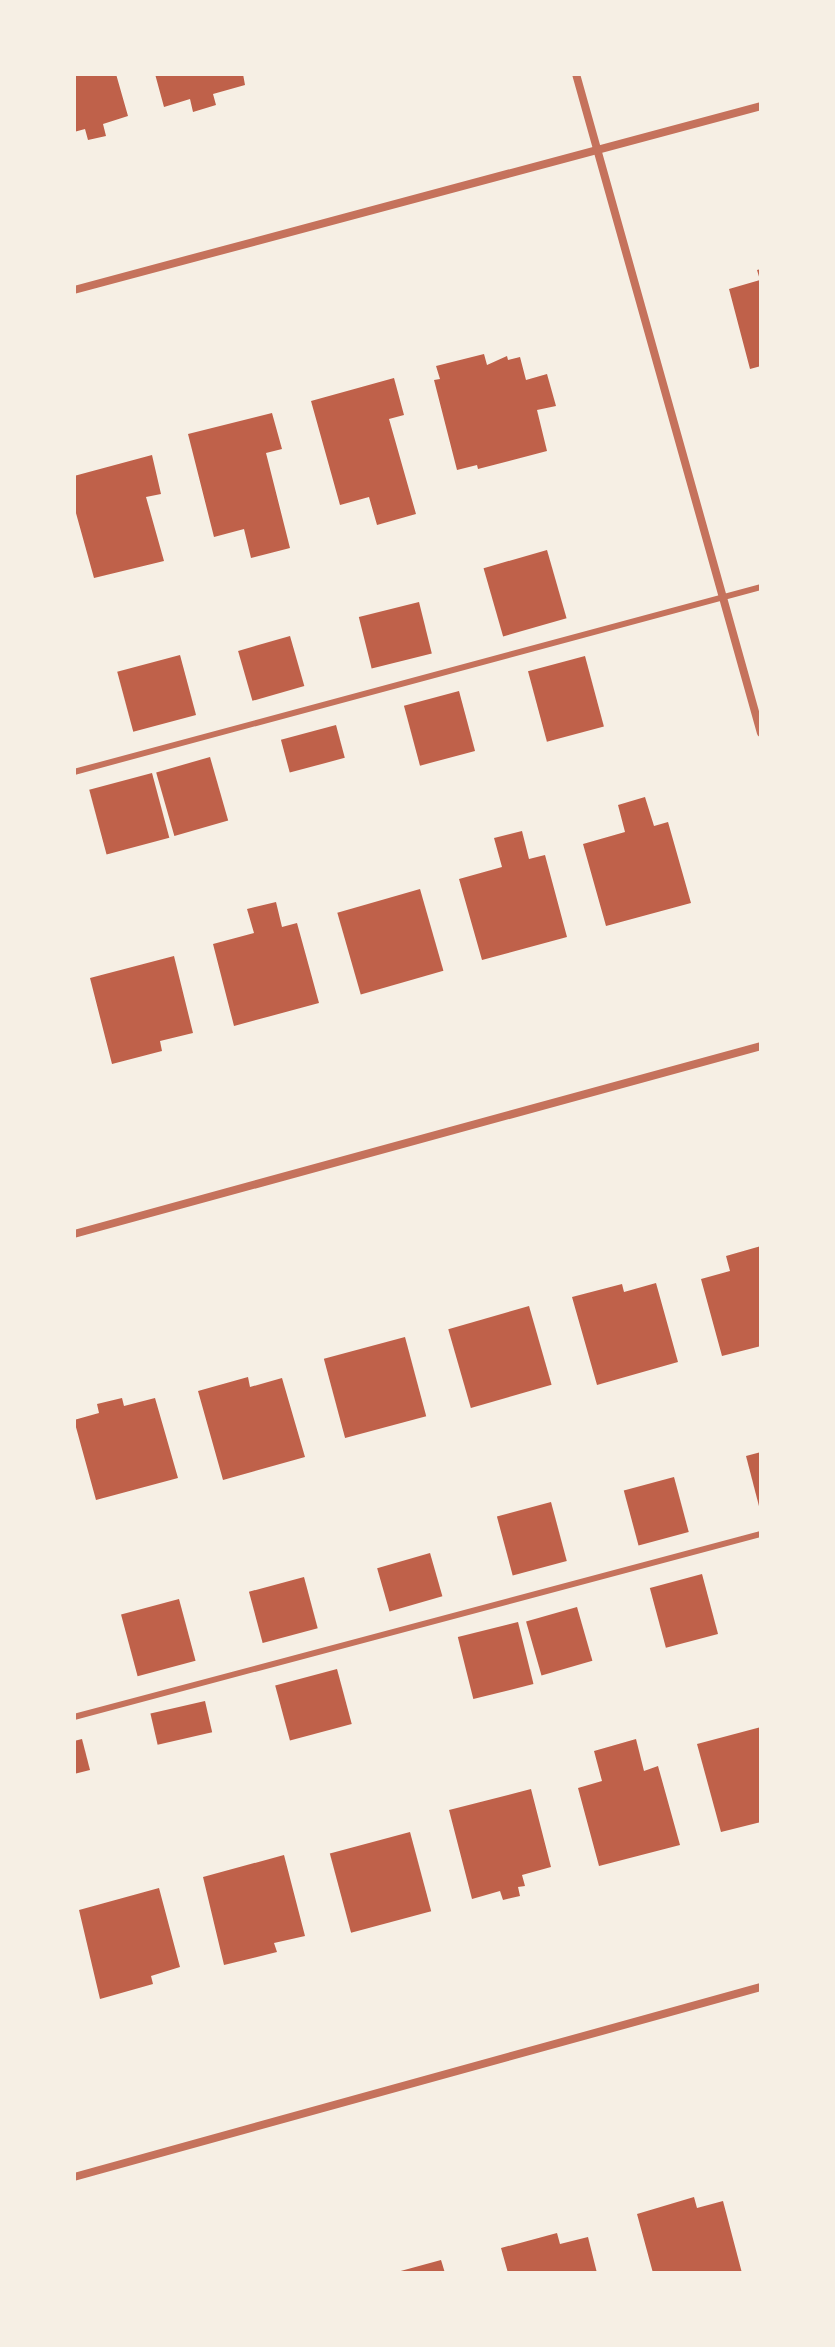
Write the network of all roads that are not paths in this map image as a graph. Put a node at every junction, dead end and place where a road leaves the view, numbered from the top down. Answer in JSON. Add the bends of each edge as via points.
{"nodes":[{"id":1,"x":576,"y":74,"type":"edge"},
{"id":2,"x":761,"y":106,"type":"edge"},
{"id":3,"x":596,"y":149,"type":"junction"},
{"id":4,"x":74,"y":290,"type":"edge"},
{"id":5,"x":761,"y":587,"type":"edge"},
{"id":6,"x":723,"y":597,"type":"junction"},
{"id":7,"x":761,"y":733,"type":"edge"},
{"id":8,"x":74,"y":772,"type":"edge"},
{"id":9,"x":761,"y":1046,"type":"edge"},
{"id":10,"x":74,"y":1234,"type":"edge"},
{"id":11,"x":761,"y":1534,"type":"edge"},
{"id":12,"x":74,"y":1717,"type":"edge"},
{"id":13,"x":761,"y":1987,"type":"edge"},
{"id":14,"x":74,"y":2177,"type":"edge"}],
"edges":[{"from":1,"to":3,"type":"street"},
{"from":2,"to":3,"type":"street"},
{"from":3,"to":4,"type":"street"},
{"from":3,"to":6,"type":"street"},
{"from":5,"to":6,"type":"lane"},
{"from":6,"to":7,"type":"street"},
{"from":6,"to":8,"type":"lane"},
{"from":9,"to":10,"type":"street"},
{"from":11,"to":12,"type":"lane"},
{"from":13,"to":14,"type":"street"}]}
